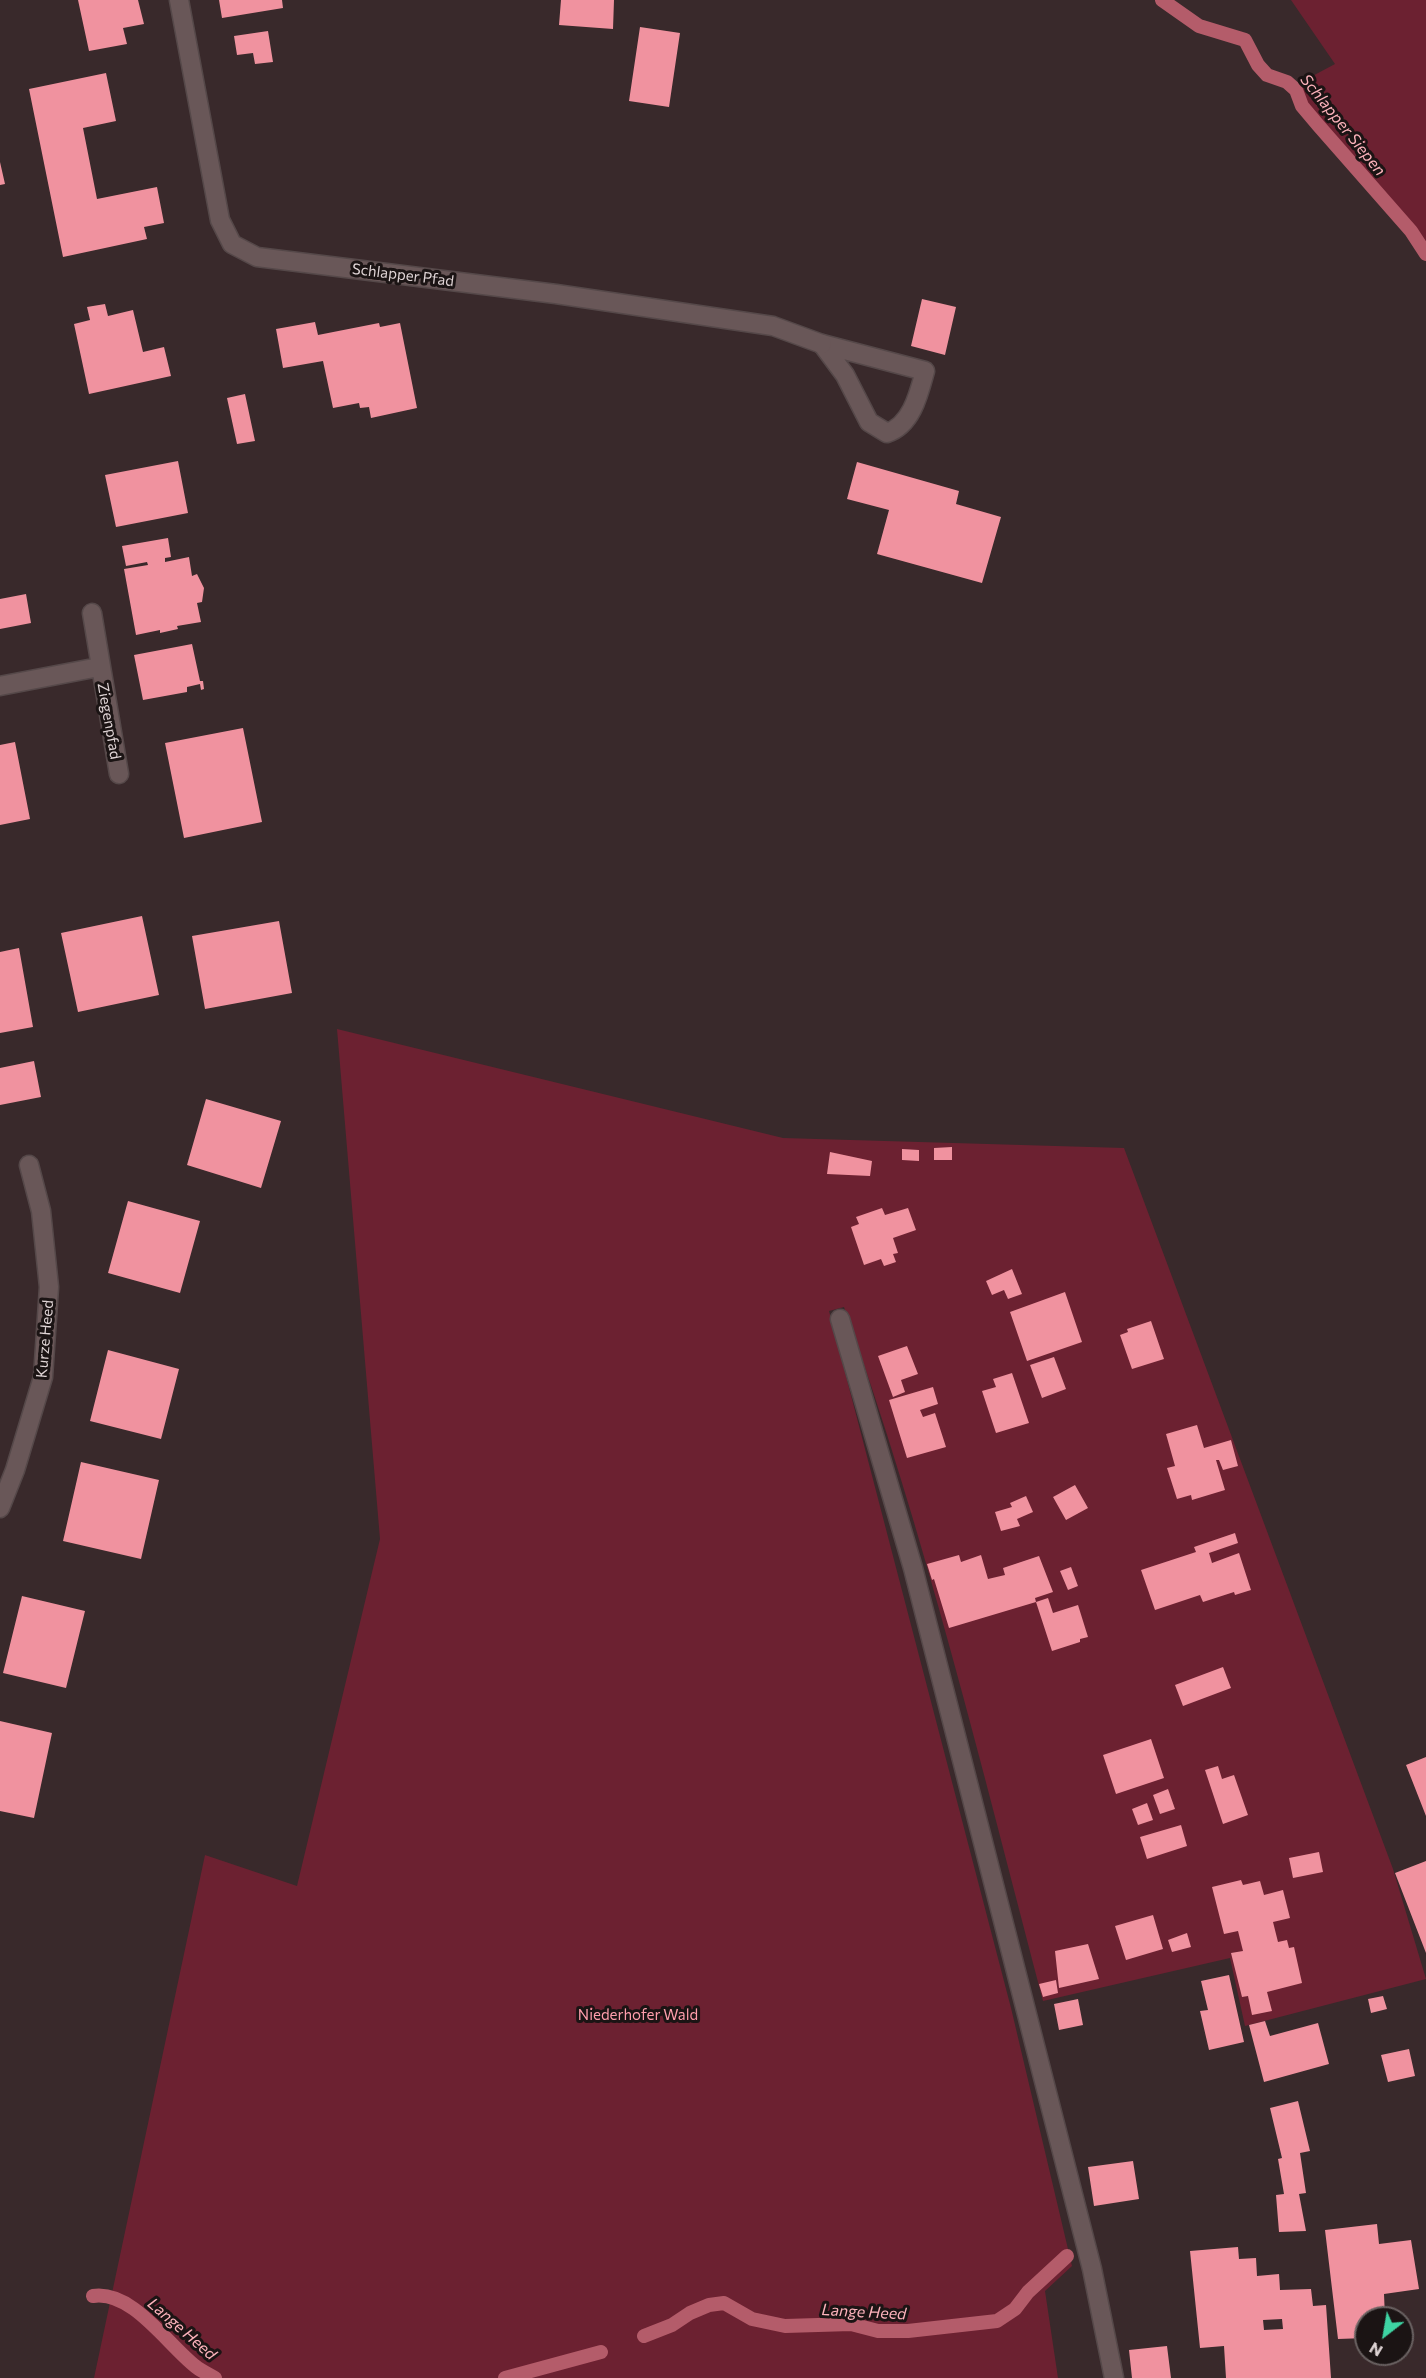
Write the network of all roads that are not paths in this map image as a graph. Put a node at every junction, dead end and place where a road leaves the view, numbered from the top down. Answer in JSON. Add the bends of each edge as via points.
{"nodes":[{"id":1,"x":179,"y":0,"type":"edge"},
{"id":2,"x":822,"y":344,"type":"junction"},
{"id":3,"x":92,"y":613,"type":"dead end"},
{"id":4,"x":99,"y":667,"type":"junction"},
{"id":5,"x":0,"y":686,"type":"edge"},
{"id":6,"x":119,"y":774,"type":"dead end"},
{"id":7,"x":29,"y":1165,"type":"dead end"},
{"id":8,"x":840,"y":1319,"type":"dead end"},
{"id":9,"x":0,"y":1508,"type":"edge"},
{"id":10,"x":1114,"y":2378,"type":"edge"}],
"edges":[{"from":1,"to":2,"type":"street","name":"Schlapper Pfad","via":[[220,220],[232,244],[256,257],[556,294],[773,326]]},
{"from":2,"to":2,"type":"street","name":"Schlapper Pfad","via":[[925,371],[918,399],[896,430],[887,433],[869,422],[845,375]]},
{"from":3,"to":4,"type":"street","name":"Ziegenpfad"},
{"from":4,"to":5,"type":"street","name":"Ziegenpfad"},
{"from":4,"to":6,"type":"street","name":"Ziegenpfad"},
{"from":7,"to":9,"type":"street","name":"Kurze Heed","via":[[41,1211],[49,1287],[43,1377]]},
{"from":8,"to":10,"type":"street","via":[[916,1580],[1089,2257]]}]}
